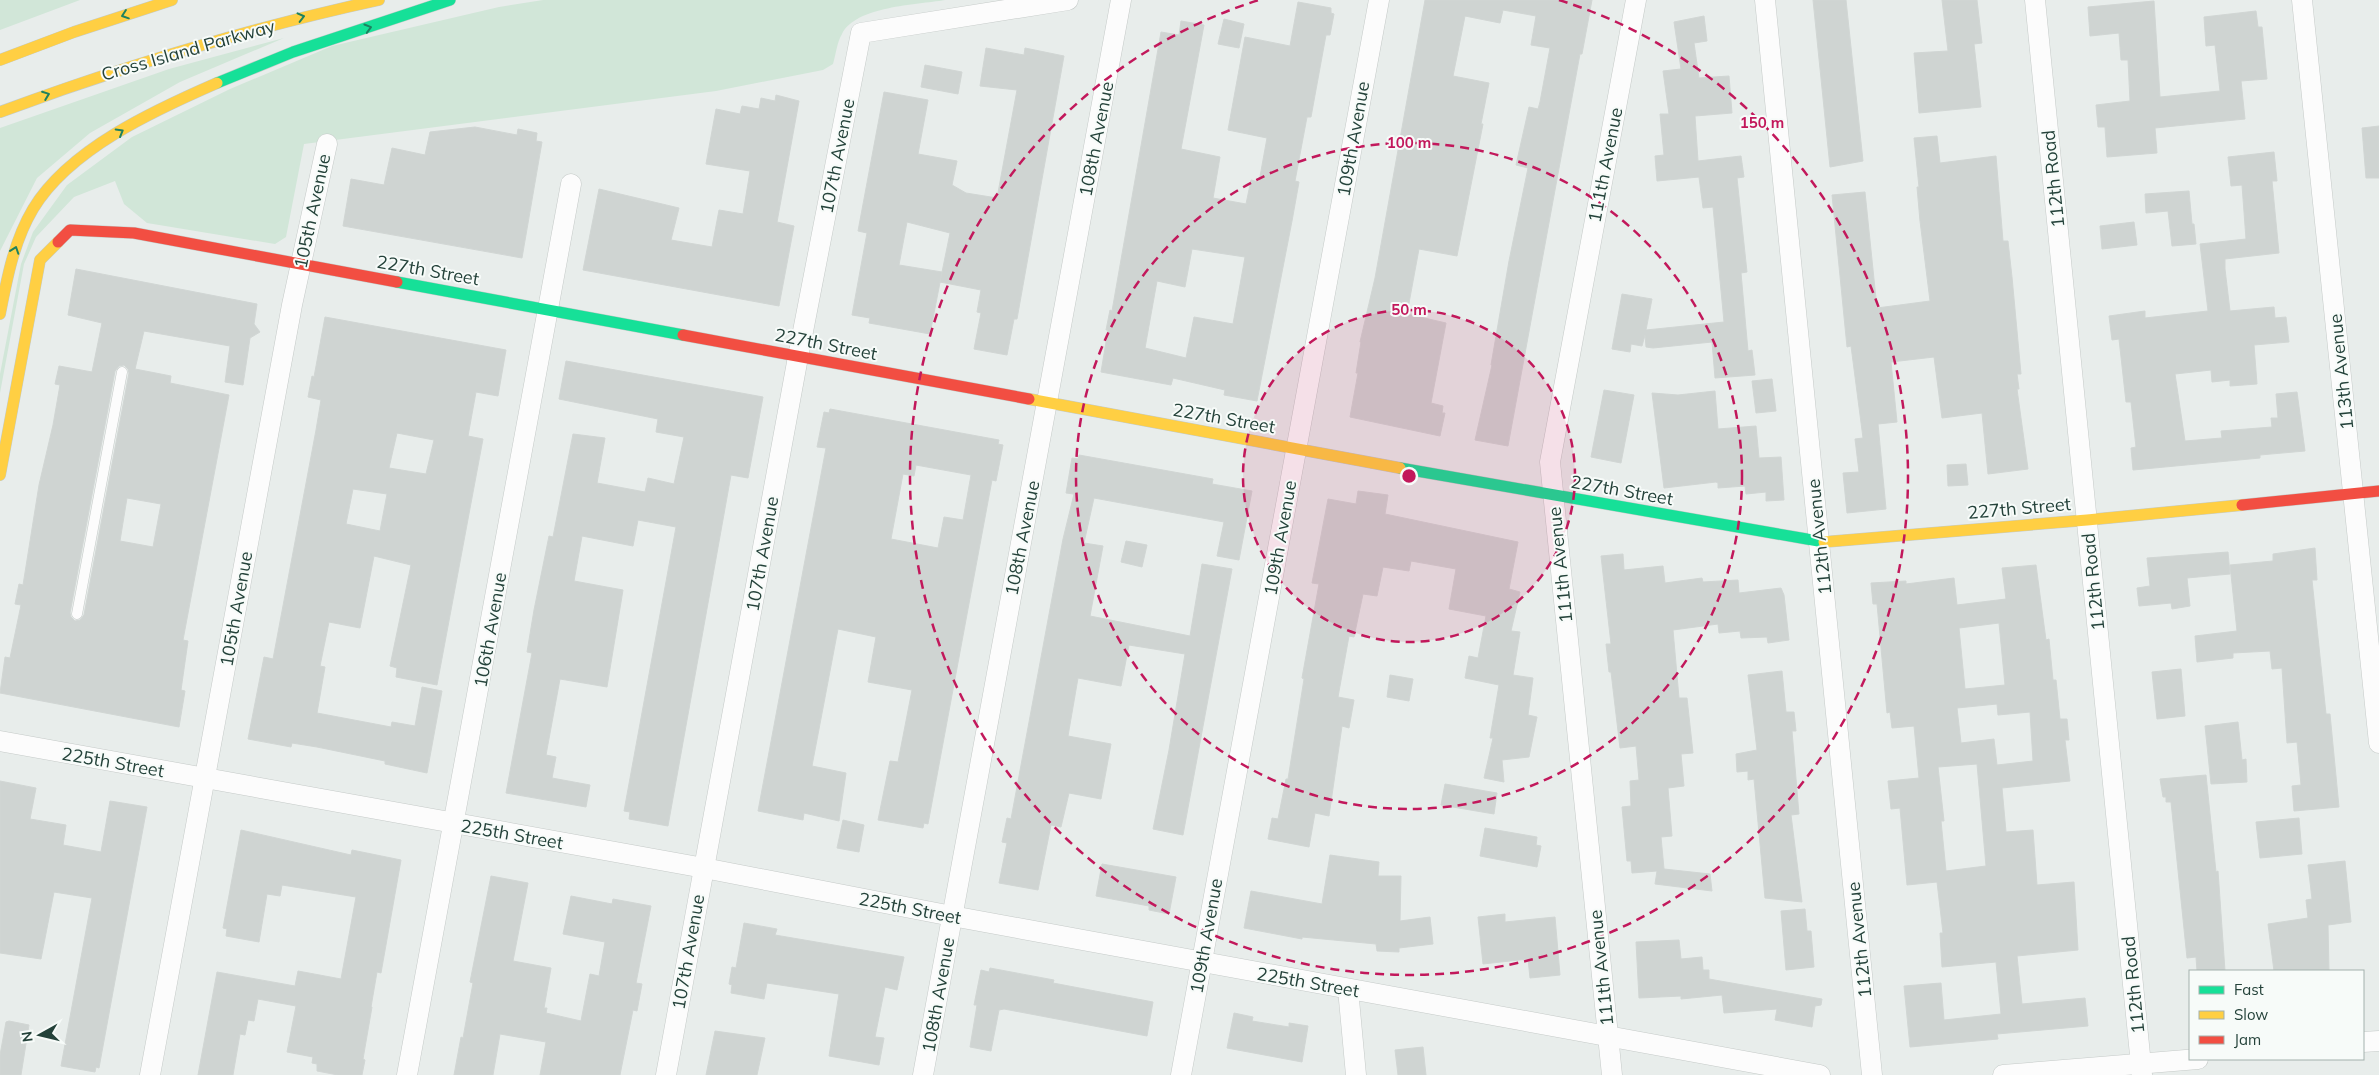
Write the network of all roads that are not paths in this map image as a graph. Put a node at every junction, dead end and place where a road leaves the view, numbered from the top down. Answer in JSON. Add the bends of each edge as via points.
{"nodes":[{"id":1,"x":172,"y":0,"type":"edge"},
{"id":2,"x":379,"y":0,"type":"edge"},
{"id":3,"x":450,"y":0,"type":"edge"},
{"id":4,"x":1068,"y":0,"type":"edge"},
{"id":5,"x":1121,"y":0,"type":"edge"},
{"id":6,"x":1378,"y":0,"type":"edge"},
{"id":7,"x":1636,"y":0,"type":"edge"},
{"id":8,"x":1764,"y":0,"type":"edge"},
{"id":9,"x":2035,"y":0,"type":"edge"},
{"id":10,"x":2302,"y":0,"type":"edge"},
{"id":11,"x":0,"y":60,"type":"edge"},
{"id":12,"x":0,"y":112,"type":"edge"},
{"id":13,"x":327,"y":144,"type":"dead end"},
{"id":14,"x":572,"y":184,"type":"dead end"},
{"id":15,"x":300,"y":265,"type":"junction"},
{"id":16,"x":548,"y":310,"type":"junction"},
{"id":17,"x":0,"y":314,"type":"edge"},
{"id":18,"x":798,"y":357,"type":"junction"},
{"id":19,"x":122,"y":372,"type":"dead end"},
{"id":20,"x":1047,"y":403,"type":"junction"},
{"id":21,"x":1296,"y":449,"type":"junction"},
{"id":22,"x":0,"y":475,"type":"edge"},
{"id":23,"x":2379,"y":492,"type":"edge"},
{"id":24,"x":2354,"y":494,"type":"junction"},
{"id":25,"x":1553,"y":496,"type":"junction"},
{"id":26,"x":2087,"y":520,"type":"junction"},
{"id":27,"x":1819,"y":542,"type":"junction"},
{"id":28,"x":77,"y":614,"type":"dead end"},
{"id":29,"x":0,"y":741,"type":"edge"},
{"id":30,"x":2379,"y":743,"type":"edge"},
{"id":31,"x":205,"y":778,"type":"junction"},
{"id":32,"x":453,"y":824,"type":"junction"},
{"id":33,"x":704,"y":868,"type":"junction"},
{"id":34,"x":952,"y":916,"type":"junction"},
{"id":35,"x":1201,"y":962,"type":"junction"},
{"id":36,"x":1348,"y":988,"type":"junction"},
{"id":37,"x":1608,"y":1036,"type":"junction"},
{"id":38,"x":2379,"y":1041,"type":"edge"},
{"id":39,"x":2364,"y":1042,"type":"edge"},
{"id":40,"x":2193,"y":1060,"type":"edge"},
{"id":41,"x":2142,"y":1070,"type":"edge"},
{"id":42,"x":150,"y":1075,"type":"edge"},
{"id":43,"x":407,"y":1075,"type":"edge"},
{"id":44,"x":666,"y":1075,"type":"edge"},
{"id":45,"x":923,"y":1075,"type":"edge"},
{"id":46,"x":1181,"y":1075,"type":"edge"},
{"id":47,"x":1356,"y":1075,"type":"edge"},
{"id":48,"x":1612,"y":1075,"type":"edge"},
{"id":49,"x":1820,"y":1075,"type":"edge"},
{"id":50,"x":1872,"y":1075,"type":"edge"},
{"id":51,"x":2003,"y":1075,"type":"edge"}],
"edges":[{"from":1,"to":11,"type":"main road","one_way":true},
{"from":12,"to":2,"type":"main road","name":"Cross Island Parkway","one_way":true,"via":[[74,84],[191,47]]},
{"from":17,"to":3,"type":"main road","one_way":true,"via":[[12,258],[27,220],[48,189],[95,147],[166,107],[243,71]]},
{"from":4,"to":18,"type":"street","name":"107th Avenue","via":[[861,33]]},
{"from":5,"to":20,"type":"street","name":"108th Avenue"},
{"from":6,"to":21,"type":"street","name":"109th Avenue"},
{"from":7,"to":25,"type":"street","name":"111th Avenue","via":[[1550,462]]},
{"from":8,"to":27,"type":"street","name":"112th Avenue"},
{"from":9,"to":26,"type":"street","name":"112th Road"},
{"from":10,"to":24,"type":"street","name":"113th Avenue"},
{"from":13,"to":15,"type":"street","name":"105th Avenue"},
{"from":14,"to":16,"type":"street","name":"106th Avenue"},
{"from":15,"to":16,"type":"main road","name":"227th Street"},
{"from":15,"to":22,"type":"main road","name":"227th Street","via":[[134,234],[70,230],[40,260]]},
{"from":15,"to":31,"type":"street","name":"105th Avenue"},
{"from":16,"to":18,"type":"main road","name":"227th Street"},
{"from":16,"to":32,"type":"street","name":"106th Avenue"},
{"from":18,"to":20,"type":"main road","name":"227th Street"},
{"from":18,"to":33,"type":"street","name":"107th Avenue"},
{"from":19,"to":28,"type":"lane"},
{"from":20,"to":21,"type":"main road","name":"227th Street"},
{"from":20,"to":34,"type":"street","name":"108th Avenue"},
{"from":21,"to":25,"type":"main road","name":"227th Street"},
{"from":21,"to":35,"type":"street","name":"109th Avenue"},
{"from":23,"to":24,"type":"main road","name":"227th Street"},
{"from":24,"to":26,"type":"main road","name":"227th Street"},
{"from":24,"to":30,"type":"street","name":"113th Avenue"},
{"from":25,"to":27,"type":"main road","name":"227th Street"},
{"from":25,"to":37,"type":"street","name":"111th Avenue"},
{"from":26,"to":27,"type":"main road","name":"227th Street"},
{"from":26,"to":41,"type":"street","name":"112th Road"},
{"from":27,"to":50,"type":"street","name":"112th Avenue"},
{"from":29,"to":31,"type":"street","name":"225th Street"},
{"from":31,"to":32,"type":"street","name":"225th Street"},
{"from":31,"to":42,"type":"street","name":"105th Avenue"},
{"from":32,"to":33,"type":"street","name":"225th Street"},
{"from":32,"to":43,"type":"street","name":"106th Avenue"},
{"from":33,"to":34,"type":"street","name":"225th Street"},
{"from":33,"to":44,"type":"street","name":"107th Avenue"},
{"from":34,"to":35,"type":"street","name":"225th Street"},
{"from":34,"to":45,"type":"street","name":"108th Avenue"},
{"from":35,"to":36,"type":"street","name":"225th Street"},
{"from":35,"to":46,"type":"street","name":"109th Avenue"},
{"from":36,"to":37,"type":"street","name":"225th Street"},
{"from":36,"to":47,"type":"street"},
{"from":37,"to":48,"type":"street","name":"111th Avenue"},
{"from":37,"to":49,"type":"street","name":"225th Street"},
{"from":38,"to":39,"type":"street"},
{"from":40,"to":41,"type":"street"},
{"from":41,"to":51,"type":"street"}]}
